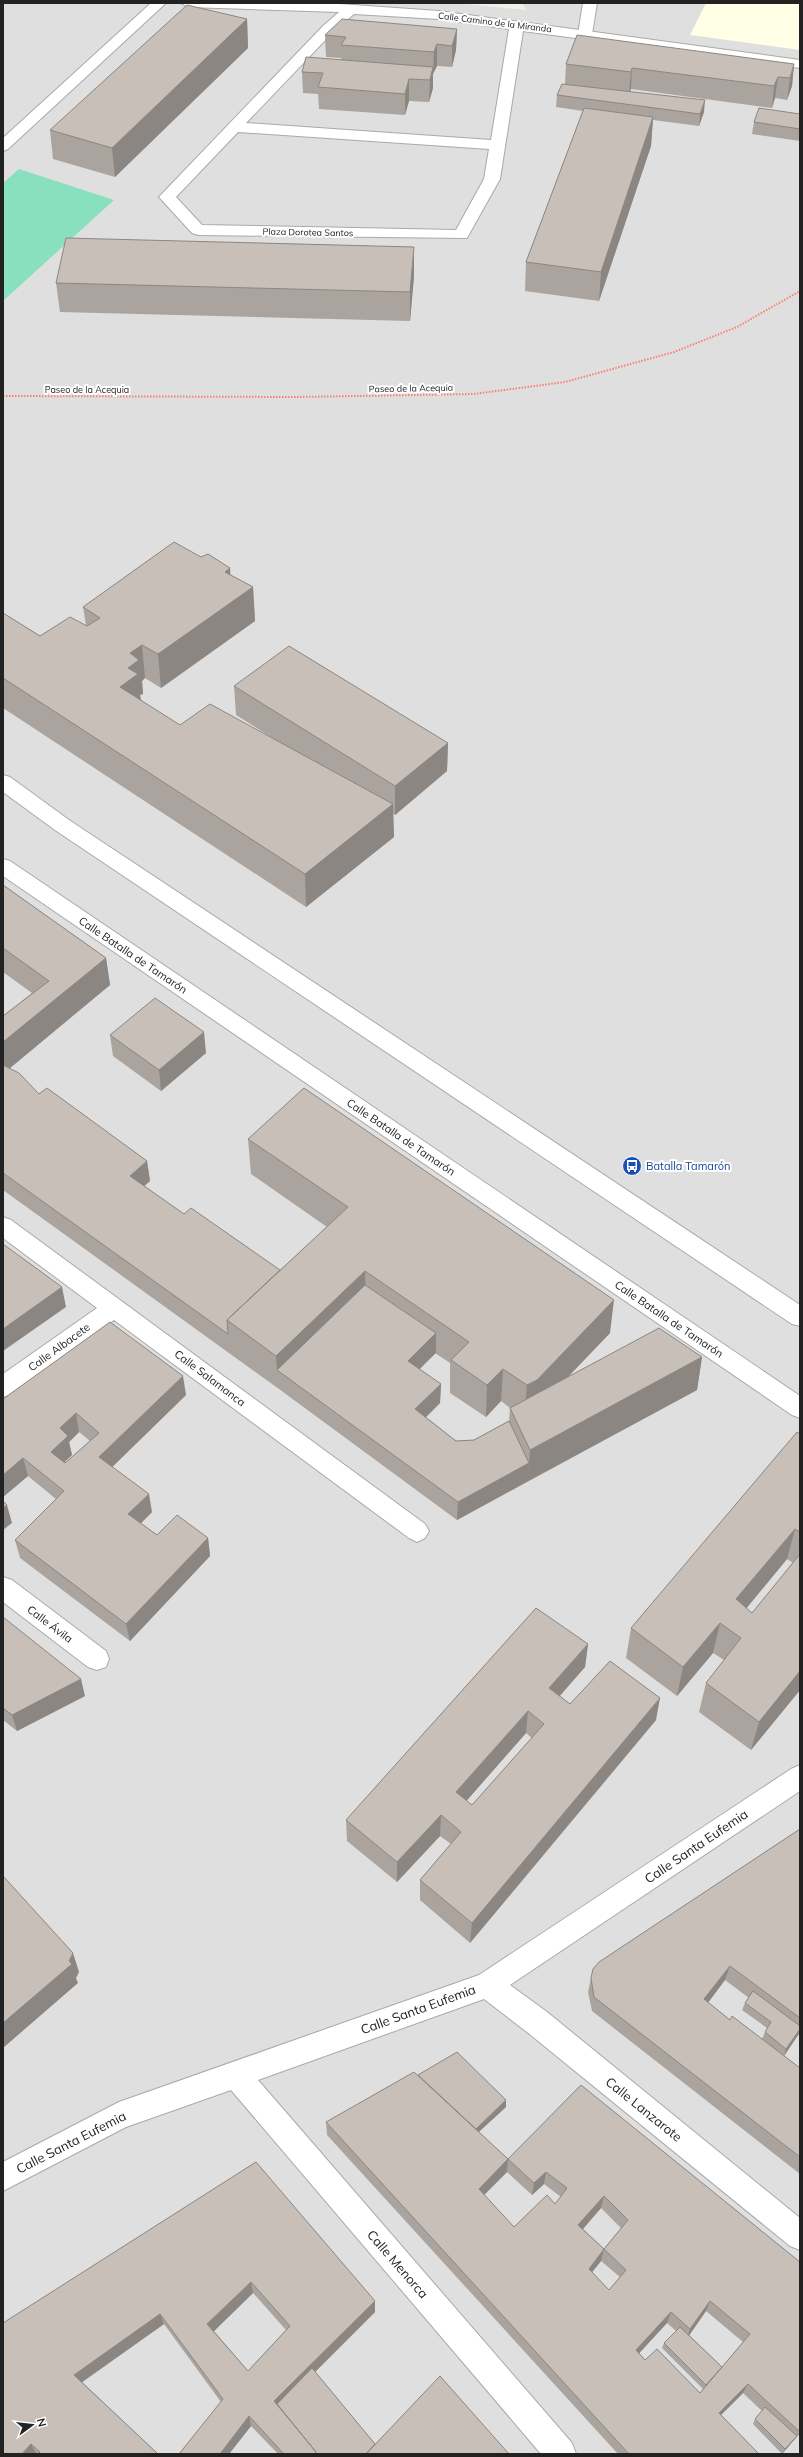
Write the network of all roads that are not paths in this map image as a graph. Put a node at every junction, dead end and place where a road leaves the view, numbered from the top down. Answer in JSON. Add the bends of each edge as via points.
{"nodes":[{"id":1,"x":159,"y":3,"type":"edge"},
{"id":2,"x":188,"y":3,"type":"edge"},
{"id":3,"x":590,"y":3,"type":"edge"},
{"id":4,"x":350,"y":10,"type":"junction"},
{"id":5,"x":517,"y":24,"type":"junction"},
{"id":6,"x":585,"y":34,"type":"junction"},
{"id":7,"x":800,"y":64,"type":"edge"},
{"id":8,"x":235,"y":127,"type":"junction"},
{"id":9,"x":498,"y":145,"type":"junction"},
{"id":10,"x":3,"y":146,"type":"edge"},
{"id":11,"x":3,"y":782,"type":"edge"},
{"id":12,"x":3,"y":866,"type":"edge"},
{"id":13,"x":3,"y":1226,"type":"edge"},
{"id":14,"x":115,"y":1307,"type":"junction"},
{"id":15,"x":800,"y":1317,"type":"edge"},
{"id":16,"x":3,"y":1388,"type":"edge"},
{"id":17,"x":800,"y":1408,"type":"edge"},
{"id":18,"x":417,"y":1531,"type":"dead end"},
{"id":19,"x":3,"y":1588,"type":"edge"},
{"id":20,"x":97,"y":1659,"type":"dead end"},
{"id":21,"x":795,"y":1787,"type":"edge"},
{"id":22,"x":487,"y":1985,"type":"junction"},
{"id":23,"x":235,"y":2074,"type":"junction"},
{"id":24,"x":3,"y":2177,"type":"edge"},
{"id":25,"x":800,"y":2236,"type":"edge"},
{"id":26,"x":561,"y":2454,"type":"edge"}],
"edges":[{"from":1,"to":10,"type":"street"},
{"from":2,"to":4,"type":"street","name":"Calle Camino de la Miranda"},
{"from":3,"to":6,"type":"street"},
{"from":4,"to":5,"type":"street","name":"Calle Camino de la Miranda","via":[[439,15]]},
{"from":4,"to":8,"type":"street","name":"Plaza Dorotea Santos","via":[[328,29]]},
{"from":5,"to":6,"type":"street","name":"Calle Camino de la Miranda"},
{"from":5,"to":9,"type":"street","name":"Plaza Dorotea Santos"},
{"from":6,"to":7,"type":"street","name":"Calle Camino de la Miranda"},
{"from":8,"to":9,"type":"street"},
{"from":8,"to":9,"type":"street","name":"Plaza Dorotea Santos","via":[[167,197],[198,230],[461,235],[492,179]]},
{"from":11,"to":15,"type":"street","via":[[62,825]]},
{"from":12,"to":17,"type":"street","name":"Calle Batalla de Tamarón"},
{"from":13,"to":14,"type":"street","name":"Calle Salamanca"},
{"from":14,"to":16,"type":"street","name":"Calle Albacete"},
{"from":14,"to":18,"type":"street","name":"Calle Salamanca"},
{"from":19,"to":20,"type":"street","name":"Calle Ávila"},
{"from":21,"to":22,"type":"street","name":"Calle Santa Eufemia"},
{"from":22,"to":23,"type":"street","name":"Calle Santa Eufemia"},
{"from":22,"to":25,"type":"street","name":"Calle Lanzarote","via":[[537,2022]]},
{"from":23,"to":24,"type":"street","name":"Calle Santa Eufemia","via":[[118,2116]]},
{"from":23,"to":26,"type":"street","name":"Calle Menorca"}]}
